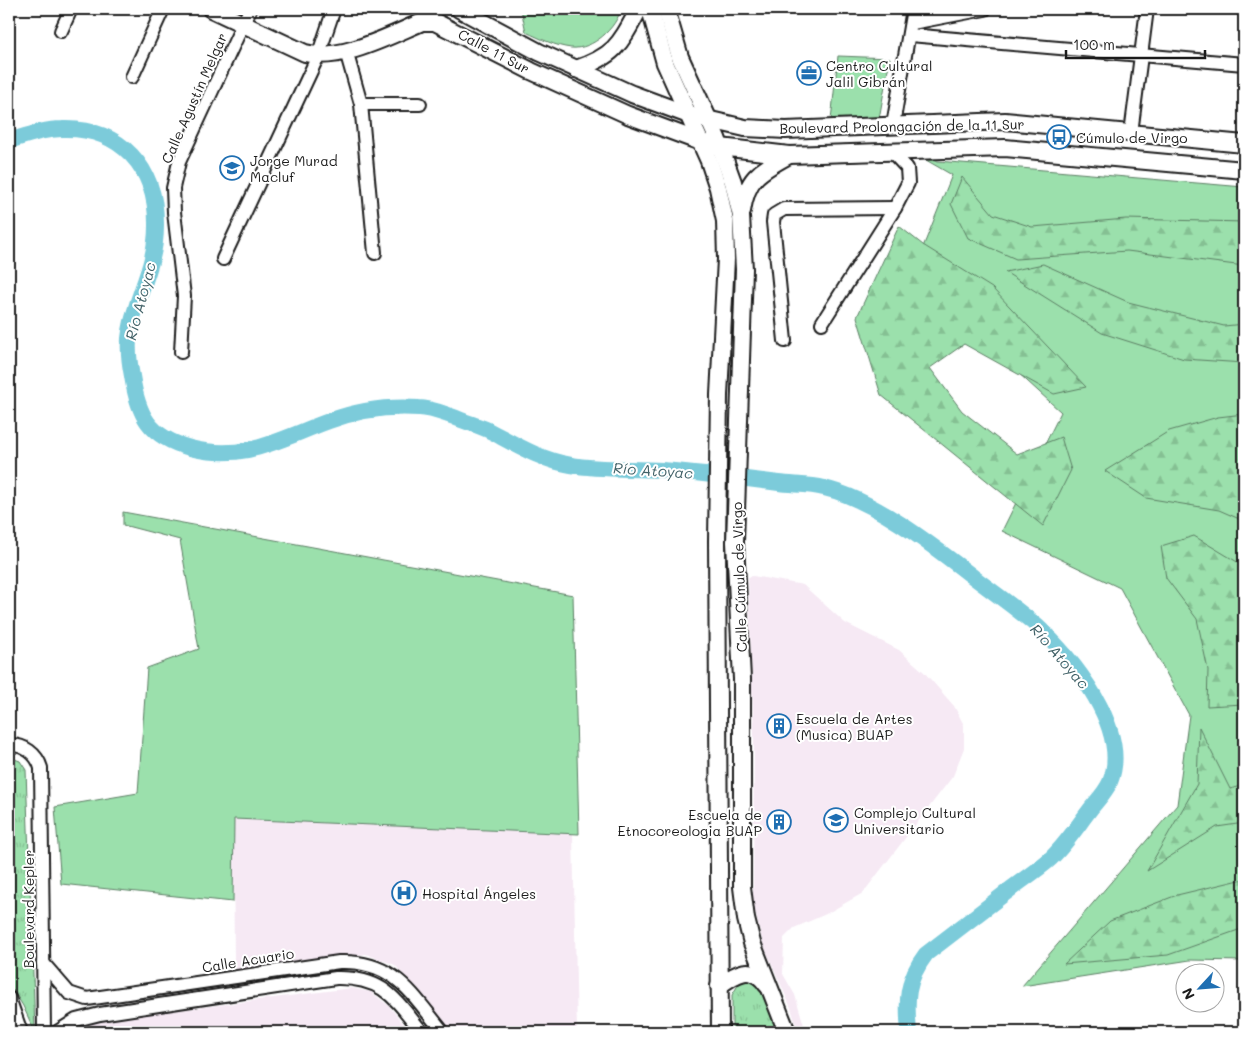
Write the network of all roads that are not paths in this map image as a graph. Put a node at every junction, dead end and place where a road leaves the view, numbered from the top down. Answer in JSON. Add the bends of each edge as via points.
{"nodes":[{"id":1,"x":71,"y":9,"type":"edge"},
{"id":2,"x":163,"y":9,"type":"edge"},
{"id":3,"x":210,"y":9,"type":"edge"},
{"id":4,"x":250,"y":9,"type":"edge"},
{"id":5,"x":334,"y":9,"type":"edge"},
{"id":6,"x":459,"y":9,"type":"edge"},
{"id":7,"x":640,"y":9,"type":"edge"},
{"id":8,"x":650,"y":9,"type":"edge"},
{"id":9,"x":666,"y":9,"type":"edge"},
{"id":10,"x":913,"y":9,"type":"edge"},
{"id":11,"x":985,"y":9,"type":"edge"},
{"id":12,"x":1147,"y":9,"type":"edge"},
{"id":13,"x":244,"y":24,"type":"junction"},
{"id":14,"x":911,"y":29,"type":"junction"},
{"id":15,"x":61,"y":32,"type":"dead end"},
{"id":16,"x":346,"y":51,"type":"junction"},
{"id":17,"x":320,"y":52,"type":"junction"},
{"id":18,"x":1140,"y":55,"type":"junction"},
{"id":19,"x":1244,"y":64,"type":"edge"},
{"id":20,"x":576,"y":69,"type":"junction"},
{"id":21,"x":132,"y":77,"type":"dead end"},
{"id":22,"x":632,"y":94,"type":"junction"},
{"id":23,"x":361,"y":104,"type":"junction"},
{"id":24,"x":420,"y":104,"type":"dead end"},
{"id":25,"x":628,"y":114,"type":"junction"},
{"id":26,"x":689,"y":115,"type":"junction"},
{"id":27,"x":709,"y":120,"type":"junction"},
{"id":28,"x":893,"y":125,"type":"junction"},
{"id":29,"x":1131,"y":133,"type":"junction"},
{"id":30,"x":701,"y":142,"type":"junction"},
{"id":31,"x":1244,"y":144,"type":"edge"},
{"id":32,"x":720,"y":147,"type":"junction"},
{"id":33,"x":892,"y":152,"type":"junction"},
{"id":34,"x":788,"y":155,"type":"junction"},
{"id":35,"x":1244,"y":170,"type":"edge"},
{"id":36,"x":895,"y":208,"type":"junction"},
{"id":37,"x":741,"y":216,"type":"junction"},
{"id":38,"x":375,"y":253,"type":"dead end"},
{"id":39,"x":223,"y":259,"type":"dead end"},
{"id":40,"x":822,"y":323,"type":"dead end"},
{"id":41,"x":785,"y":340,"type":"dead end"},
{"id":42,"x":181,"y":352,"type":"dead end"},
{"id":43,"x":9,"y":745,"type":"edge"},
{"id":44,"x":719,"y":800,"type":"junction"},
{"id":45,"x":742,"y":838,"type":"junction"},
{"id":46,"x":44,"y":962,"type":"junction"},
{"id":47,"x":185,"y":985,"type":"junction"},
{"id":48,"x":719,"y":986,"type":"junction"},
{"id":49,"x":775,"y":997,"type":"junction"},
{"id":50,"x":9,"y":998,"type":"edge"},
{"id":51,"x":189,"y":1001,"type":"junction"},
{"id":52,"x":21,"y":1032,"type":"edge"},
{"id":53,"x":44,"y":1032,"type":"edge"},
{"id":54,"x":57,"y":1032,"type":"edge"},
{"id":55,"x":422,"y":1032,"type":"edge"},
{"id":56,"x":443,"y":1032,"type":"edge"},
{"id":57,"x":720,"y":1032,"type":"edge"},
{"id":58,"x":787,"y":1032,"type":"edge"}],
"edges":[{"from":1,"to":15,"type":"street"},
{"from":2,"to":21,"type":"street"},
{"from":3,"to":13,"type":"main road","name":"Calle 11 Sur"},
{"from":4,"to":13,"type":"street","name":"Calle Agustín Melgar"},
{"from":5,"to":17,"type":"street"},
{"from":6,"to":20,"type":"main road","name":"Calle 11 Sur"},
{"from":7,"to":20,"type":"main road","via":[[616,48],[600,61]]},
{"from":8,"to":26,"type":"main road","name":"Calle Cúmulo de Virgo","via":[[665,63]]},
{"from":9,"to":27,"type":"main road","name":"Calle Cúmulo de Virgo","via":[[680,57]]},
{"from":10,"to":14,"type":"street"},
{"from":11,"to":14,"type":"street"},
{"from":12,"to":18,"type":"street"},
{"from":13,"to":17,"type":"main road","name":"Calle 11 Sur","via":[[305,53]]},
{"from":13,"to":42,"type":"street","name":"Calle Agustín Melgar","via":[[179,162],[173,188],[184,296]]},
{"from":14,"to":18,"type":"street"},
{"from":14,"to":28,"type":"street"},
{"from":16,"to":17,"type":"main road","name":"Calle 11 Sur"},
{"from":16,"to":23,"type":"street"},
{"from":16,"to":25,"type":"main road","name":"Calle 11 Sur","via":[[422,22],[434,22],[531,71]]},
{"from":17,"to":39,"type":"street"},
{"from":18,"to":19,"type":"street"},
{"from":18,"to":29,"type":"street"},
{"from":20,"to":22,"type":"main road","name":"Calle 11 Sur"},
{"from":22,"to":25,"type":"main road"},
{"from":22,"to":26,"type":"main road","name":"Calle 11 Sur"},
{"from":23,"to":24,"type":"street"},
{"from":23,"to":38,"type":"street"},
{"from":25,"to":30,"type":"main road","name":"Calle 11 Sur"},
{"from":26,"to":27,"type":"main road","name":"Calle 11 Sur"},
{"from":26,"to":30,"type":"main road","name":"Calle Cúmulo de Virgo"},
{"from":27,"to":28,"type":"main road","name":"Boulevard Prolongación de la 11 Sur","via":[[745,128],[786,130]]},
{"from":27,"to":32,"type":"main road","name":"Calle Cúmulo de Virgo"},
{"from":28,"to":29,"type":"main road","name":"Boulevard Prolongación de la 11 Sur","via":[[1005,121]]},
{"from":29,"to":31,"type":"main road","name":"Boulevard Prolongación de la 11 Sur"},
{"from":30,"to":32,"type":"main road","name":"Calle 11 Sur"},
{"from":30,"to":44,"type":"main road","name":"Calle Cúmulo de Virgo","via":[[718,188],[725,221],[717,541]]},
{"from":32,"to":34,"type":"main road","name":"Boulevard Prolongación de la 11 Sur"},
{"from":32,"to":37,"type":"main road","name":"Calle Cúmulo de Virgo"},
{"from":33,"to":34,"type":"main road","name":"Boulevard Prolongación de la 11 Sur"},
{"from":33,"to":35,"type":"main road","name":"Boulevard Prolongación de la 11 Sur","via":[[1005,148]]},
{"from":33,"to":36,"type":"street","via":[[908,168],[909,177]]},
{"from":34,"to":37,"type":"main road","via":[[755,176],[748,187]]},
{"from":36,"to":40,"type":"street"},
{"from":36,"to":41,"type":"street","via":[[784,209],[774,215]]},
{"from":37,"to":45,"type":"main road","name":"Calle Cúmulo de Virgo","via":[[744,269],[735,542],[742,679]]},
{"from":43,"to":46,"type":"street","name":"Boulevard Kepler","via":[[30,751],[41,768]]},
{"from":44,"to":45,"type":"main road","via":[[733,800],[735,803]]},
{"from":44,"to":48,"type":"main road","name":"Calle Cúmulo de Virgo"},
{"from":45,"to":49,"type":"main road","name":"Calle Cúmulo de Virgo","via":[[746,919],[752,943]]},
{"from":46,"to":47,"type":"street","name":"Calle Acuario","via":[[69,993],[87,998]]},
{"from":46,"to":53,"type":"street","name":"Boulevard Kepler"},
{"from":47,"to":51,"type":"street"},
{"from":47,"to":56,"type":"street","name":"Calle Acuario","via":[[358,961],[376,965],[394,976]]},
{"from":48,"to":49,"type":"main road","via":[[747,970],[763,979]]},
{"from":48,"to":57,"type":"main road","name":"Calle Cúmulo de Virgo"},
{"from":49,"to":58,"type":"main road","name":"Calle Cúmulo de Virgo"},
{"from":50,"to":52,"type":"street"},
{"from":51,"to":54,"type":"street","via":[[84,1018],[68,1023]]},
{"from":51,"to":55,"type":"street","via":[[336,978],[355,978],[375,983],[394,998]]}]}
